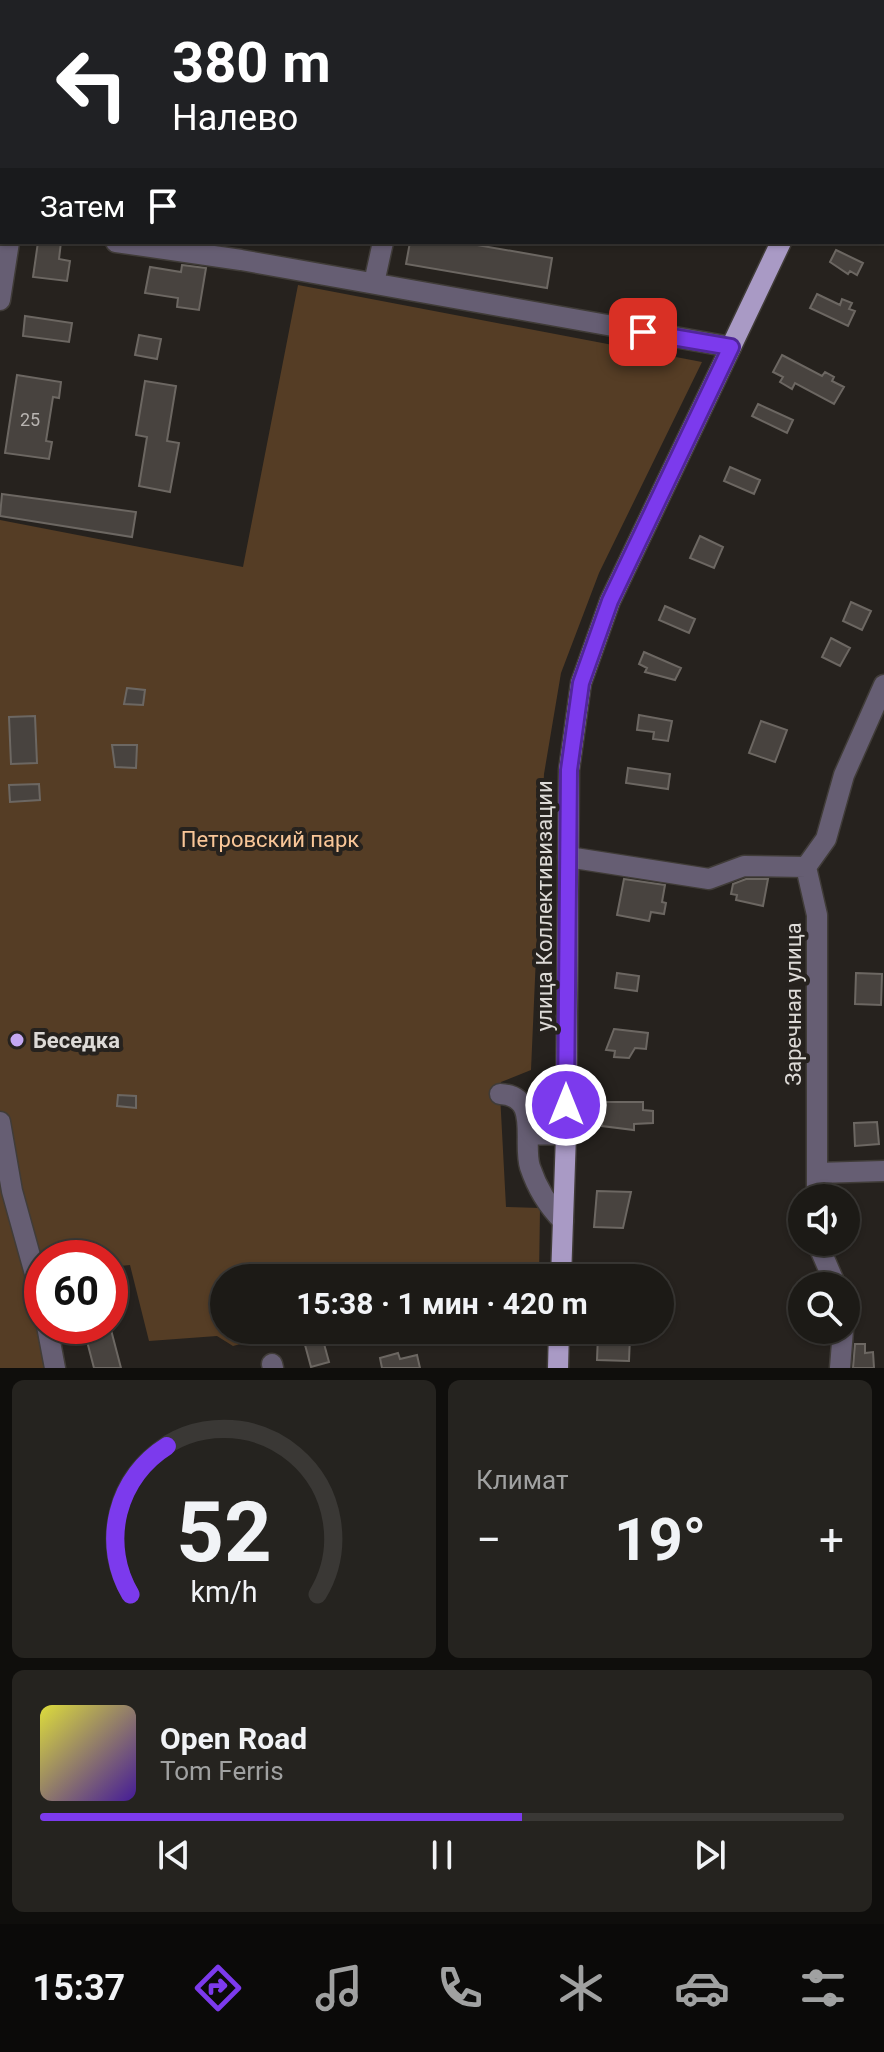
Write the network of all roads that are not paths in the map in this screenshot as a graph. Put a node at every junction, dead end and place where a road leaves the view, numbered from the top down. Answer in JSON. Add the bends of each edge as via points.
{"nodes":[{"id":1,"x":9,"y":244,"type":"edge"},
{"id":2,"x":129,"y":244,"type":"edge"},
{"id":3,"x":383,"y":244,"type":"edge"},
{"id":4,"x":780,"y":244,"type":"edge"},
{"id":5,"x":374,"y":283,"type":"junction"},
{"id":6,"x":0,"y":300,"type":"edge"},
{"id":7,"x":731,"y":347,"type":"junction"},
{"id":8,"x":884,"y":685,"type":"edge"},
{"id":9,"x":568,"y":857,"type":"junction"},
{"id":10,"x":806,"y":867,"type":"junction"},
{"id":11,"x":500,"y":1094,"type":"dead end"},
{"id":12,"x":0,"y":1122,"type":"edge"},
{"id":13,"x":528,"y":1134,"type":"junction"},
{"id":14,"x":566,"y":1135,"type":"junction"},
{"id":15,"x":884,"y":1171,"type":"edge"},
{"id":16,"x":817,"y":1173,"type":"junction"},
{"id":17,"x":817,"y":1184,"type":"edge"},
{"id":18,"x":563,"y":1221,"type":"junction"},
{"id":19,"x":26,"y":1240,"type":"edge"},
{"id":20,"x":561,"y":1264,"type":"edge"},
{"id":21,"x":50,"y":1344,"type":"edge"},
{"id":22,"x":559,"y":1344,"type":"edge"},
{"id":23,"x":842,"y":1344,"type":"edge"},
{"id":24,"x":55,"y":1368,"type":"edge"},
{"id":25,"x":558,"y":1368,"type":"edge"},
{"id":26,"x":840,"y":1368,"type":"edge"}],
"edges":[{"from":1,"to":6,"type":"street"},
{"from":2,"to":5,"type":"street"},
{"from":3,"to":5,"type":"street"},
{"from":4,"to":7,"type":"main road","name":"улица Коллективизации"},
{"from":5,"to":7,"type":"street"},
{"from":7,"to":9,"type":"main road","name":"улица Коллективизации","via":[[594,640],[573,725]]},
{"from":8,"to":10,"type":"street","via":[[844,775],[826,839]]},
{"from":9,"to":10,"type":"street","via":[[709,879],[744,866]]},
{"from":9,"to":14,"type":"main road","name":"улица Коллективизации"},
{"from":10,"to":16,"type":"street","name":"Заречная улица","via":[[817,915]]},
{"from":11,"to":13,"type":"street","via":[[516,1099],[528,1114]]},
{"from":12,"to":19,"type":"street"},
{"from":13,"to":14,"type":"street"},
{"from":13,"to":18,"type":"street","via":[[529,1165],[542,1195]]},
{"from":14,"to":18,"type":"main road","name":"улица Коллективизации"},
{"from":15,"to":16,"type":"street"},
{"from":16,"to":17,"type":"street","name":"Заречная улица"},
{"from":18,"to":20,"type":"main road","name":"улица Коллективизации"},
{"from":21,"to":24,"type":"street"},
{"from":22,"to":25,"type":"main road"},
{"from":23,"to":26,"type":"street"}]}
